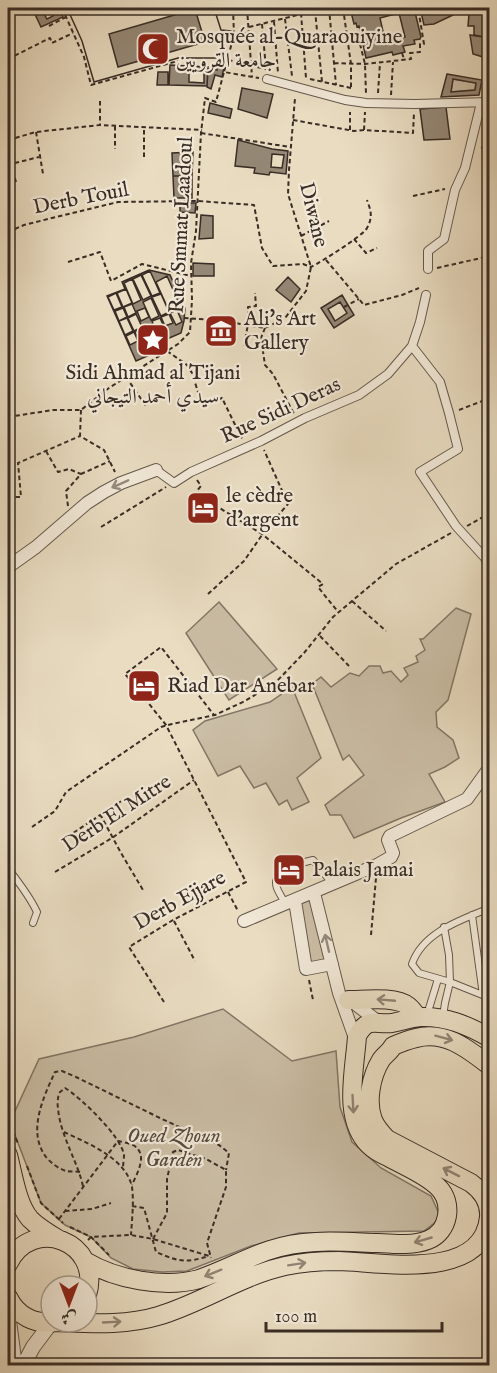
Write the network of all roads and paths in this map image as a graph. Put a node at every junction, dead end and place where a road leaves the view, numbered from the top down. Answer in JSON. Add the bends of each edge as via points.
{"nodes":[{"id":1,"x":62,"y":8,"type":"edge"},
{"id":2,"x":233,"y":8,"type":"edge"},
{"id":3,"x":247,"y":8,"type":"edge"},
{"id":4,"x":327,"y":8,"type":"edge"},
{"id":5,"x":343,"y":8,"type":"edge"},
{"id":6,"x":418,"y":8,"type":"edge"},
{"id":7,"x":315,"y":10,"type":"junction"},
{"id":8,"x":301,"y":14,"type":"junction"},
{"id":9,"x":66,"y":17,"type":"junction"},
{"id":10,"x":285,"y":18,"type":"junction"},
{"id":11,"x":273,"y":21,"type":"junction"},
{"id":12,"x":262,"y":24,"type":"junction"},
{"id":13,"x":49,"y":26,"type":"dead end"},
{"id":14,"x":249,"y":27,"type":"junction"},
{"id":15,"x":74,"y":33,"type":"junction"},
{"id":16,"x":250,"y":33,"type":"junction"},
{"id":17,"x":348,"y":33,"type":"junction"},
{"id":18,"x":234,"y":35,"type":"junction"},
{"id":19,"x":332,"y":35,"type":"junction"},
{"id":20,"x":402,"y":53,"type":"dead end"},
{"id":21,"x":8,"y":59,"type":"edge"},
{"id":22,"x":394,"y":60,"type":"junction"},
{"id":23,"x":404,"y":60,"type":"junction"},
{"id":24,"x":178,"y":61,"type":"dead end"},
{"id":25,"x":334,"y":63,"type":"junction"},
{"id":26,"x":380,"y":63,"type":"junction"},
{"id":27,"x":351,"y":64,"type":"junction"},
{"id":28,"x":365,"y":64,"type":"junction"},
{"id":29,"x":266,"y":69,"type":"dead end"},
{"id":30,"x":489,"y":71,"type":"edge"},
{"id":31,"x":224,"y":72,"type":"junction"},
{"id":32,"x":278,"y":73,"type":"dead end"},
{"id":33,"x":292,"y":76,"type":"dead end"},
{"id":34,"x":252,"y":77,"type":"junction"},
{"id":35,"x":306,"y":78,"type":"dead end"},
{"id":36,"x":267,"y":79,"type":"joint"},
{"id":37,"x":322,"y":82,"type":"dead end"},
{"id":38,"x":336,"y":85,"type":"dead end"},
{"id":39,"x":296,"y":87,"type":"junction"},
{"id":40,"x":99,"y":101,"type":"dead end"},
{"id":41,"x":351,"y":101,"type":"junction"},
{"id":42,"x":366,"y":103,"type":"junction"},
{"id":43,"x":485,"y":103,"type":"edge"},
{"id":44,"x":378,"y":104,"type":"junction"},
{"id":45,"x":390,"y":104,"type":"junction"},
{"id":46,"x":415,"y":104,"type":"junction"},
{"id":47,"x":293,"y":120,"type":"junction"},
{"id":48,"x":100,"y":125,"type":"junction"},
{"id":49,"x":115,"y":126,"type":"junction"},
{"id":50,"x":144,"y":127,"type":"junction"},
{"id":51,"x":350,"y":130,"type":"junction"},
{"id":52,"x":364,"y":130,"type":"junction"},
{"id":53,"x":36,"y":132,"type":"junction"},
{"id":54,"x":202,"y":132,"type":"junction"},
{"id":55,"x":8,"y":140,"type":"edge"},
{"id":56,"x":292,"y":147,"type":"junction"},
{"id":57,"x":115,"y":149,"type":"dead end"},
{"id":58,"x":39,"y":157,"type":"junction"},
{"id":59,"x":144,"y":157,"type":"dead end"},
{"id":60,"x":43,"y":174,"type":"dead end"},
{"id":61,"x":16,"y":182,"type":"dead end"},
{"id":62,"x":459,"y":182,"type":"junction"},
{"id":63,"x":413,"y":196,"type":"dead end"},
{"id":64,"x":367,"y":200,"type":"dead end"},
{"id":65,"x":198,"y":201,"type":"junction"},
{"id":66,"x":329,"y":221,"type":"dead end"},
{"id":67,"x":8,"y":232,"type":"edge"},
{"id":68,"x":302,"y":236,"type":"junction"},
{"id":69,"x":354,"y":239,"type":"junction"},
{"id":70,"x":377,"y":248,"type":"dead end"},
{"id":71,"x":489,"y":256,"type":"edge"},
{"id":72,"x":326,"y":260,"type":"junction"},
{"id":73,"x":68,"y":262,"type":"dead end"},
{"id":74,"x":311,"y":267,"type":"junction"},
{"id":75,"x":428,"y":269,"type":"joint"},
{"id":76,"x":191,"y":276,"type":"junction"},
{"id":77,"x":255,"y":293,"type":"dead end"},
{"id":78,"x":426,"y":295,"type":"joint"},
{"id":79,"x":359,"y":299,"type":"junction"},
{"id":80,"x":344,"y":307,"type":"dead end"},
{"id":81,"x":8,"y":312,"type":"edge"},
{"id":82,"x":184,"y":318,"type":"dead end"},
{"id":83,"x":192,"y":318,"type":"junction"},
{"id":84,"x":11,"y":320,"type":"dead end"},
{"id":85,"x":248,"y":324,"type":"junction"},
{"id":86,"x":265,"y":328,"type":"junction"},
{"id":87,"x":244,"y":346,"type":"dead end"},
{"id":88,"x":412,"y":346,"type":"junction"},
{"id":89,"x":167,"y":351,"type":"junction"},
{"id":90,"x":126,"y":378,"type":"junction"},
{"id":91,"x":489,"y":398,"type":"edge"},
{"id":92,"x":146,"y":406,"type":"dead end"},
{"id":93,"x":81,"y":410,"type":"junction"},
{"id":94,"x":449,"y":413,"type":"junction"},
{"id":95,"x":8,"y":417,"type":"edge"},
{"id":96,"x":298,"y":421,"type":"junction"},
{"id":97,"x":80,"y":436,"type":"junction"},
{"id":98,"x":260,"y":441,"type":"junction"},
{"id":99,"x":245,"y":447,"type":"junction"},
{"id":100,"x":45,"y":451,"type":"junction"},
{"id":101,"x":110,"y":461,"type":"junction"},
{"id":102,"x":156,"y":470,"type":"joint"},
{"id":103,"x":191,"y":472,"type":"junction"},
{"id":104,"x":81,"y":474,"type":"junction"},
{"id":105,"x":121,"y":483,"type":"junction"},
{"id":106,"x":174,"y":483,"type":"junction"},
{"id":107,"x":8,"y":497,"type":"edge"},
{"id":108,"x":489,"y":513,"type":"edge"},
{"id":109,"x":69,"y":518,"type":"junction"},
{"id":110,"x":101,"y":527,"type":"dead end"},
{"id":111,"x":458,"y":529,"type":"junction"},
{"id":112,"x":262,"y":535,"type":"junction"},
{"id":113,"x":8,"y":567,"type":"edge"},
{"id":114,"x":489,"y":570,"type":"edge"},
{"id":115,"x":207,"y":594,"type":"dead end"},
{"id":116,"x":352,"y":601,"type":"junction"},
{"id":117,"x":339,"y":613,"type":"junction"},
{"id":118,"x":386,"y":631,"type":"dead end"},
{"id":119,"x":319,"y":635,"type":"junction"},
{"id":120,"x":349,"y":666,"type":"dead end"},
{"id":121,"x":214,"y":715,"type":"junction"},
{"id":122,"x":166,"y":725,"type":"junction"},
{"id":123,"x":489,"y":767,"type":"edge"},
{"id":124,"x":194,"y":780,"type":"junction"},
{"id":125,"x":129,"y":796,"type":"dead end"},
{"id":126,"x":100,"y":814,"type":"junction"},
{"id":127,"x":32,"y":827,"type":"dead end"},
{"id":128,"x":112,"y":837,"type":"junction"},
{"id":129,"x":61,"y":841,"type":"dead end"},
{"id":130,"x":377,"y":865,"type":"junction"},
{"id":131,"x":8,"y":869,"type":"edge"},
{"id":132,"x":55,"y":872,"type":"dead end"},
{"id":133,"x":333,"y":884,"type":"junction"},
{"id":134,"x":143,"y":890,"type":"dead end"},
{"id":135,"x":227,"y":891,"type":"junction"},
{"id":136,"x":314,"y":893,"type":"junction"},
{"id":137,"x":290,"y":903,"type":"junction"},
{"id":138,"x":489,"y":908,"type":"edge"},
{"id":139,"x":472,"y":915,"type":"junction"},
{"id":140,"x":173,"y":920,"type":"junction"},
{"id":141,"x":244,"y":921,"type":"joint"},
{"id":142,"x":33,"y":923,"type":"dead end"},
{"id":143,"x":444,"y":927,"type":"junction"},
{"id":144,"x":371,"y":935,"type":"dead end"},
{"id":145,"x":195,"y":961,"type":"dead end"},
{"id":146,"x":332,"y":964,"type":"junction"},
{"id":147,"x":306,"y":969,"type":"junction"},
{"id":148,"x":438,"y":979,"type":"junction"},
{"id":149,"x":450,"y":982,"type":"junction"},
{"id":150,"x":344,"y":996,"type":"junction"},
{"id":151,"x":486,"y":996,"type":"edge"},
{"id":152,"x":313,"y":1000,"type":"dead end"},
{"id":153,"x":164,"y":1002,"type":"dead end"},
{"id":154,"x":429,"y":1018,"type":"junction"},
{"id":155,"x":381,"y":1023,"type":"junction"},
{"id":156,"x":489,"y":1038,"type":"edge"},
{"id":157,"x":357,"y":1044,"type":"junction"},
{"id":158,"x":489,"y":1066,"type":"edge"},
{"id":159,"x":8,"y":1117,"type":"edge"},
{"id":160,"x":63,"y":1132,"type":"junction"},
{"id":161,"x":118,"y":1141,"type":"junction"},
{"id":162,"x":15,"y":1154,"type":"edge"},
{"id":163,"x":108,"y":1154,"type":"junction"},
{"id":164,"x":26,"y":1163,"type":"dead end"},
{"id":165,"x":123,"y":1169,"type":"junction"},
{"id":166,"x":226,"y":1170,"type":"junction"},
{"id":167,"x":80,"y":1172,"type":"junction"},
{"id":168,"x":132,"y":1185,"type":"junction"},
{"id":169,"x":83,"y":1186,"type":"junction"},
{"id":170,"x":111,"y":1203,"type":"dead end"},
{"id":171,"x":132,"y":1206,"type":"junction"},
{"id":172,"x":489,"y":1208,"type":"edge"},
{"id":173,"x":65,"y":1211,"type":"junction"},
{"id":174,"x":58,"y":1220,"type":"junction"},
{"id":175,"x":131,"y":1235,"type":"junction"},
{"id":176,"x":92,"y":1237,"type":"junction"},
{"id":177,"x":58,"y":1239,"type":"junction"},
{"id":178,"x":153,"y":1239,"type":"junction"},
{"id":179,"x":81,"y":1256,"type":"junction"},
{"id":180,"x":209,"y":1256,"type":"junction"},
{"id":181,"x":111,"y":1258,"type":"dead end"},
{"id":182,"x":8,"y":1264,"type":"edge"},
{"id":183,"x":89,"y":1274,"type":"edge"},
{"id":184,"x":8,"y":1297,"type":"edge"},
{"id":185,"x":8,"y":1314,"type":"edge"},
{"id":186,"x":39,"y":1322,"type":"edge"},
{"id":187,"x":99,"y":1323,"type":"edge"},
{"id":188,"x":44,"y":1334,"type":"edge"},
{"id":189,"x":15,"y":1365,"type":"edge"},
{"id":190,"x":23,"y":1365,"type":"edge"}],
"edges":[{"from":1,"to":9,"type":"path"},
{"from":2,"to":18,"type":"path"},
{"from":3,"to":14,"type":"path"},
{"from":4,"to":7,"type":"path"},
{"from":4,"to":19,"type":"path"},
{"from":5,"to":17,"type":"path"},
{"from":6,"to":23,"type":"path","via":[[424,44],[420,44],[420,51],[410,53],[411,59]]},
{"from":7,"to":8,"type":"path"},
{"from":7,"to":37,"type":"path"},
{"from":8,"to":10,"type":"path"},
{"from":8,"to":35,"type":"path"},
{"from":9,"to":13,"type":"path"},
{"from":9,"to":15,"type":"path"},
{"from":10,"to":11,"type":"path"},
{"from":10,"to":33,"type":"path"},
{"from":11,"to":12,"type":"path"},
{"from":11,"to":32,"type":"path"},
{"from":12,"to":14,"type":"path"},
{"from":12,"to":29,"type":"path"},
{"from":14,"to":16,"type":"path"},
{"from":15,"to":21,"type":"path","via":[[52,43],[50,39]]},
{"from":15,"to":24,"type":"path","via":[[92,85]]},
{"from":16,"to":18,"type":"path"},
{"from":16,"to":34,"type":"path"},
{"from":17,"to":19,"type":"path"},
{"from":17,"to":27,"type":"path"},
{"from":17,"to":28,"type":"path","via":[[357,32]]},
{"from":18,"to":31,"type":"path"},
{"from":19,"to":25,"type":"path"},
{"from":20,"to":23,"type":"path"},
{"from":22,"to":23,"type":"path"},
{"from":22,"to":26,"type":"path"},
{"from":22,"to":45,"type":"path"},
{"from":25,"to":27,"type":"path"},
{"from":25,"to":38,"type":"path"},
{"from":26,"to":28,"type":"path"},
{"from":26,"to":44,"type":"path"},
{"from":27,"to":28,"type":"path"},
{"from":27,"to":41,"type":"path"},
{"from":28,"to":42,"type":"path"},
{"from":30,"to":43,"type":"path"},
{"from":31,"to":34,"type":"path"},
{"from":31,"to":54,"type":"path","name":"Rue Smmat Laadoul","via":[[216,102],[205,98]]},
{"from":34,"to":36,"type":"path"},
{"from":36,"to":39,"type":"street"},
{"from":39,"to":41,"type":"street"},
{"from":39,"to":47,"type":"path","name":"Diwane"},
{"from":40,"to":48,"type":"path"},
{"from":41,"to":42,"type":"street"},
{"from":41,"to":51,"type":"path"},
{"from":42,"to":44,"type":"street"},
{"from":42,"to":52,"type":"path"},
{"from":43,"to":46,"type":"street"},
{"from":43,"to":62,"type":"street"},
{"from":44,"to":45,"type":"street"},
{"from":45,"to":46,"type":"street"},
{"from":46,"to":52,"type":"path","via":[[413,134]]},
{"from":47,"to":51,"type":"path"},
{"from":47,"to":56,"type":"path","name":"Diwane"},
{"from":48,"to":49,"type":"path"},
{"from":48,"to":53,"type":"path"},
{"from":49,"to":50,"type":"path"},
{"from":49,"to":57,"type":"path"},
{"from":50,"to":54,"type":"path"},
{"from":50,"to":59,"type":"path"},
{"from":51,"to":52,"type":"path"},
{"from":53,"to":55,"type":"path"},
{"from":53,"to":58,"type":"path"},
{"from":54,"to":56,"type":"path"},
{"from":54,"to":65,"type":"path","name":"Rue Smmat Laadoul"},
{"from":56,"to":68,"type":"path","name":"Diwane","via":[[288,194]]},
{"from":58,"to":60,"type":"path"},
{"from":58,"to":61,"type":"path","via":[[11,164]]},
{"from":62,"to":63,"type":"path"},
{"from":62,"to":75,"type":"street","via":[[444,239],[428,251]]},
{"from":64,"to":69,"type":"path","via":[[372,213],[367,231]]},
{"from":65,"to":67,"type":"path","name":"Derb Touil","via":[[118,202]]},
{"from":65,"to":74,"type":"path","name":"Derb Touil","via":[[254,205],[261,248],[273,266]]},
{"from":65,"to":76,"type":"path","name":"Rue Smmat Laadoul"},
{"from":66,"to":68,"type":"path"},
{"from":68,"to":74,"type":"path","name":"Diwane"},
{"from":69,"to":70,"type":"path","via":[[366,253]]},
{"from":69,"to":72,"type":"path"},
{"from":71,"to":75,"type":"path"},
{"from":72,"to":74,"type":"path"},
{"from":72,"to":79,"type":"path"},
{"from":73,"to":76,"type":"path","via":[[100,252],[111,280],[142,264]]},
{"from":74,"to":86,"type":"path","name":"Diwane","via":[[306,291],[285,318]]},
{"from":76,"to":83,"type":"path","name":"Rue Smmat Laadoul"},
{"from":77,"to":85,"type":"path","via":[[256,306],[248,307]]},
{"from":78,"to":79,"type":"path","via":[[427,284],[364,305]]},
{"from":78,"to":88,"type":"street"},
{"from":79,"to":80,"type":"path"},
{"from":81,"to":84,"type":"path"},
{"from":82,"to":83,"type":"path"},
{"from":83,"to":85,"type":"path"},
{"from":83,"to":89,"type":"path","name":"Rue Smmat Laadoul","via":[[190,332]]},
{"from":85,"to":86,"type":"path"},
{"from":85,"to":87,"type":"path"},
{"from":86,"to":96,"type":"path","via":[[261,338],[265,365]]},
{"from":88,"to":94,"type":"street","via":[[440,382]]},
{"from":88,"to":96,"type":"street","name":"Rue Sidi Deras","via":[[388,374],[359,395]]},
{"from":89,"to":90,"type":"path","name":"Rue Smmat Laadoul"},
{"from":89,"to":99,"type":"path","via":[[187,365],[205,405],[222,398]]},
{"from":90,"to":92,"type":"path"},
{"from":90,"to":93,"type":"path","name":"Rue Smmat Laadoul"},
{"from":91,"to":94,"type":"path"},
{"from":93,"to":95,"type":"path"},
{"from":93,"to":97,"type":"path"},
{"from":94,"to":111,"type":"street","via":[[458,449],[420,472]]},
{"from":96,"to":98,"type":"street","name":"Rue Sidi Deras"},
{"from":97,"to":100,"type":"path"},
{"from":97,"to":101,"type":"path","via":[[104,450]]},
{"from":98,"to":99,"type":"street","name":"Rue Sidi Deras"},
{"from":98,"to":112,"type":"path","via":[[288,504]]},
{"from":99,"to":103,"type":"street","name":"Rue Sidi Deras"},
{"from":100,"to":104,"type":"path","via":[[58,471],[69,469]]},
{"from":100,"to":107,"type":"path","via":[[18,463],[21,497]]},
{"from":101,"to":104,"type":"path"},
{"from":101,"to":105,"type":"path"},
{"from":102,"to":105,"type":"street"},
{"from":102,"to":106,"type":"street"},
{"from":103,"to":106,"type":"street","name":"Rue Sidi Deras"},
{"from":103,"to":112,"type":"path","via":[[201,486],[197,491],[207,504]]},
{"from":104,"to":109,"type":"path","via":[[66,490]]},
{"from":105,"to":109,"type":"street","one_way":true},
{"from":106,"to":110,"type":"path"},
{"from":108,"to":111,"type":"path"},
{"from":109,"to":113,"type":"street"},
{"from":111,"to":114,"type":"street","via":[[485,558]]},
{"from":111,"to":116,"type":"path","via":[[396,564]]},
{"from":112,"to":115,"type":"path","via":[[244,561]]},
{"from":112,"to":117,"type":"path","via":[[323,584],[318,588]]},
{"from":116,"to":117,"type":"path"},
{"from":116,"to":118,"type":"path"},
{"from":117,"to":119,"type":"path"},
{"from":119,"to":120,"type":"path"},
{"from":119,"to":121,"type":"path","via":[[276,682]]},
{"from":121,"to":122,"type":"path"},
{"from":121,"to":122,"type":"path","via":[[161,647],[125,674]]},
{"from":122,"to":124,"type":"path"},
{"from":122,"to":127,"type":"path","via":[[66,792],[55,811]]},
{"from":123,"to":130,"type":"street","via":[[467,799],[390,836],[393,856]]},
{"from":124,"to":128,"type":"path","name":"Derb El Mitre"},
{"from":124,"to":135,"type":"path","name":"Derb Ejjare","via":[[246,882]]},
{"from":125,"to":126,"type":"path"},
{"from":126,"to":128,"type":"path"},
{"from":126,"to":129,"type":"path"},
{"from":128,"to":132,"type":"path","name":"Derb El Mitre"},
{"from":128,"to":134,"type":"path"},
{"from":130,"to":133,"type":"street"},
{"from":130,"to":144,"type":"path"},
{"from":131,"to":142,"type":"lane","via":[[33,903],[37,912]]},
{"from":133,"to":136,"type":"street"},
{"from":133,"to":137,"type":"lane","via":[[313,860],[306,862],[276,880]]},
{"from":135,"to":140,"type":"path","name":"Derb Ejjare"},
{"from":135,"to":141,"type":"path"},
{"from":136,"to":137,"type":"street"},
{"from":146,"to":136,"type":"street","one_way":true},
{"from":137,"to":141,"type":"street"},
{"from":137,"to":147,"type":"street"},
{"from":138,"to":139,"type":"lane"},
{"from":139,"to":143,"type":"lane"},
{"from":139,"to":151,"type":"lane"},
{"from":140,"to":145,"type":"path"},
{"from":140,"to":153,"type":"path","name":"Derb Ejjare","via":[[129,946]]},
{"from":143,"to":148,"type":"lane","via":[[416,952],[412,964],[419,973]]},
{"from":143,"to":149,"type":"lane"},
{"from":146,"to":147,"type":"street"},
{"from":146,"to":150,"type":"street"},
{"from":147,"to":152,"type":"path"},
{"from":148,"to":149,"type":"lane"},
{"from":148,"to":154,"type":"lane"},
{"from":149,"to":151,"type":"lane"},
{"from":149,"to":154,"type":"lane","via":[[444,1003]]},
{"from":154,"to":150,"type":"main road","one_way":true,"via":[[398,1002]]},
{"from":150,"to":155,"type":"street"},
{"from":150,"to":157,"type":"street"},
{"from":154,"to":155,"type":"main road"},
{"from":154,"to":156,"type":"main road","via":[[465,1025]]},
{"from":155,"to":157,"type":"main road","via":[[362,1028]]},
{"from":157,"to":179,"type":"main road","one_way":true,"via":[[352,1086],[357,1127],[369,1146],[428,1179],[442,1192],[447,1214],[435,1237],[411,1243],[283,1246],[180,1283],[161,1283],[101,1270]]},
{"from":172,"to":158,"type":"main road","one_way":true,"via":[[483,1194],[471,1183],[393,1143],[380,1132],[370,1101],[373,1079],[387,1052],[422,1036],[457,1042]]},
{"from":159,"to":162,"type":"path"},
{"from":160,"to":161,"type":"path","via":[[57,1107],[59,1093],[65,1088],[84,1102]]},
{"from":160,"to":163,"type":"path"},
{"from":160,"to":167,"type":"path"},
{"from":161,"to":163,"type":"path"},
{"from":161,"to":165,"type":"path","via":[[124,1154]]},
{"from":161,"to":168,"type":"path","via":[[134,1146],[140,1153],[141,1164]]},
{"from":162,"to":177,"type":"main road","via":[[24,1211]]},
{"from":163,"to":165,"type":"path"},
{"from":163,"to":169,"type":"path"},
{"from":164,"to":174,"type":"path","via":[[41,1203]]},
{"from":165,"to":168,"type":"path"},
{"from":166,"to":167,"type":"path","via":[[229,1153],[219,1145],[76,1077],[55,1072],[39,1116],[40,1149],[63,1170]]},
{"from":166,"to":178,"type":"path","via":[[206,1159],[173,1152],[167,1179],[167,1213]]},
{"from":166,"to":180,"type":"path","via":[[226,1187],[207,1243]]},
{"from":167,"to":169,"type":"path"},
{"from":168,"to":171,"type":"path"},
{"from":169,"to":173,"type":"path"},
{"from":170,"to":173,"type":"path"},
{"from":171,"to":175,"type":"path"},
{"from":171,"to":178,"type":"path","via":[[144,1208]]},
{"from":187,"to":172,"type":"main road","one_way":true,"via":[[171,1312],[257,1274],[288,1265],[330,1261],[431,1264],[451,1260],[478,1243],[486,1231]]},
{"from":173,"to":174,"type":"path"},
{"from":174,"to":176,"type":"path"},
{"from":175,"to":176,"type":"path"},
{"from":175,"to":178,"type":"path"},
{"from":176,"to":179,"type":"path"},
{"from":176,"to":181,"type":"path"},
{"from":177,"to":179,"type":"main road"},
{"from":177,"to":182,"type":"main road","via":[[42,1238],[27,1243]]},
{"from":178,"to":180,"type":"path"},
{"from":178,"to":180,"type":"path","via":[[156,1252],[172,1259],[191,1261]]},
{"from":179,"to":183,"type":"main road"},
{"from":184,"to":186,"type":"main road","via":[[17,1311]]},
{"from":185,"to":189,"type":"street"},
{"from":188,"to":190,"type":"street"}]}
